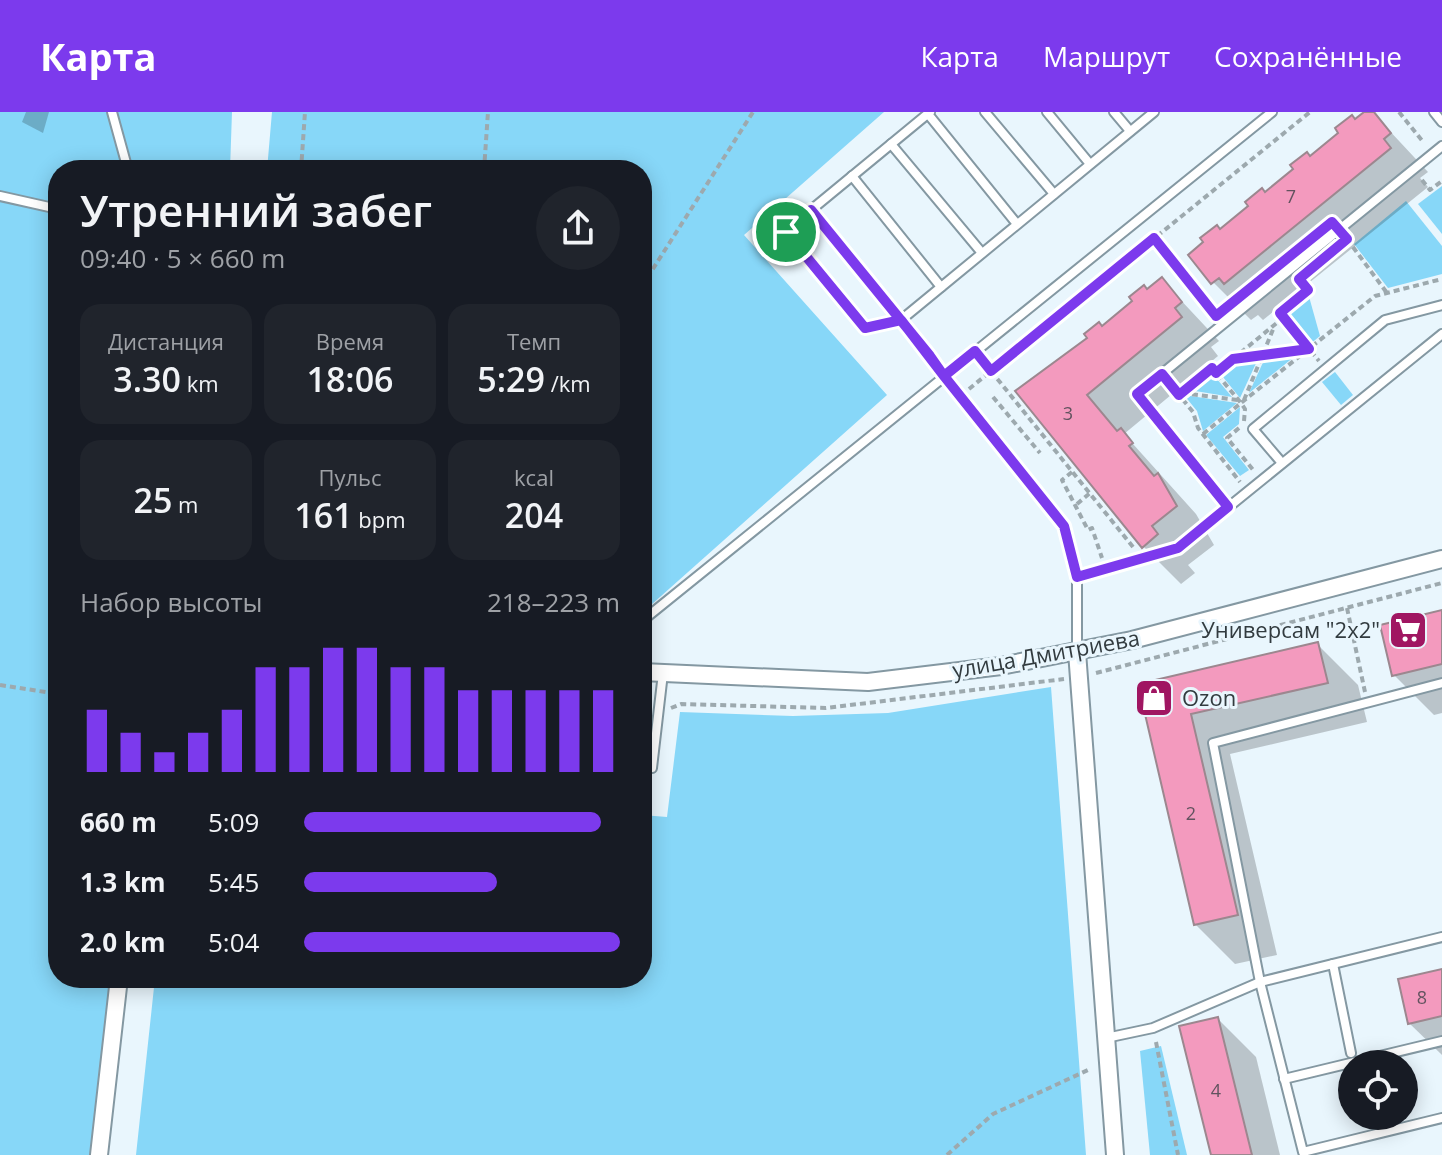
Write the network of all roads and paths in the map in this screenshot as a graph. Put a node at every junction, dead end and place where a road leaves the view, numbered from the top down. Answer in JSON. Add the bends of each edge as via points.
{"nodes":[{"id":1,"x":112,"y":112,"type":"edge"},
{"id":2,"x":305,"y":112,"type":"edge"},
{"id":3,"x":488,"y":112,"type":"edge"},
{"id":4,"x":753,"y":112,"type":"edge"},
{"id":5,"x":985,"y":112,"type":"edge"},
{"id":6,"x":1047,"y":112,"type":"edge"},
{"id":7,"x":1114,"y":112,"type":"edge"},
{"id":8,"x":1154,"y":112,"type":"edge"},
{"id":9,"x":1272,"y":112,"type":"edge"},
{"id":10,"x":1310,"y":112,"type":"edge"},
{"id":11,"x":1399,"y":112,"type":"edge"},
{"id":12,"x":1434,"y":112,"type":"edge"},
{"id":13,"x":929,"y":113,"type":"edge"},
{"id":14,"x":1442,"y":122,"type":"edge"},
{"id":15,"x":1130,"y":131,"type":"junction"},
{"id":16,"x":891,"y":144,"type":"junction"},
{"id":17,"x":1442,"y":146,"type":"edge"},
{"id":18,"x":1417,"y":153,"type":"dead end"},
{"id":19,"x":125,"y":160,"type":"edge"},
{"id":20,"x":302,"y":160,"type":"edge"},
{"id":21,"x":485,"y":160,"type":"edge"},
{"id":22,"x":1090,"y":164,"type":"junction"},
{"id":23,"x":852,"y":176,"type":"junction"},
{"id":24,"x":1442,"y":181,"type":"edge"},
{"id":25,"x":1409,"y":189,"type":"dead end"},
{"id":26,"x":1054,"y":194,"type":"junction"},
{"id":27,"x":0,"y":196,"type":"edge"},
{"id":28,"x":48,"y":207,"type":"edge"},
{"id":29,"x":811,"y":210,"type":"junction"},
{"id":30,"x":1017,"y":224,"type":"junction"},
{"id":31,"x":1359,"y":229,"type":"dead end"},
{"id":32,"x":1339,"y":230,"type":"junction"},
{"id":33,"x":1154,"y":238,"type":"junction"},
{"id":34,"x":1347,"y":239,"type":"junction"},
{"id":35,"x":982,"y":253,"type":"junction"},
{"id":36,"x":1311,"y":269,"type":"dead end"},
{"id":37,"x":652,"y":270,"type":"edge"},
{"id":38,"x":1442,"y":279,"type":"edge"},
{"id":39,"x":941,"y":287,"type":"junction"},
{"id":40,"x":1387,"y":293,"type":"junction"},
{"id":41,"x":1442,"y":305,"type":"edge"},
{"id":42,"x":1228,"y":306,"type":"dead end"},
{"id":43,"x":1216,"y":316,"type":"junction"},
{"id":44,"x":1284,"y":317,"type":"junction"},
{"id":45,"x":901,"y":320,"type":"junction"},
{"id":46,"x":1275,"y":325,"type":"junction"},
{"id":47,"x":1204,"y":326,"type":"dead end"},
{"id":48,"x":1442,"y":334,"type":"edge"},
{"id":49,"x":1309,"y":349,"type":"junction"},
{"id":50,"x":975,"y":351,"type":"junction"},
{"id":51,"x":1262,"y":355,"type":"junction"},
{"id":52,"x":1233,"y":359,"type":"junction"},
{"id":53,"x":991,"y":371,"type":"junction"},
{"id":54,"x":1216,"y":373,"type":"junction"},
{"id":55,"x":1162,"y":374,"type":"junction"},
{"id":56,"x":944,"y":376,"type":"junction"},
{"id":57,"x":1008,"y":392,"type":"junction"},
{"id":58,"x":1180,"y":394,"type":"junction"},
{"id":59,"x":961,"y":396,"type":"junction"},
{"id":60,"x":1241,"y":401,"type":"junction"},
{"id":61,"x":1026,"y":414,"type":"junction"},
{"id":62,"x":1015,"y":423,"type":"junction"},
{"id":63,"x":1203,"y":434,"type":"junction"},
{"id":64,"x":1040,"y":453,"type":"dead end"},
{"id":65,"x":1282,"y":463,"type":"junction"},
{"id":66,"x":1254,"y":471,"type":"dead end"},
{"id":67,"x":1072,"y":472,"type":"junction"},
{"id":68,"x":1240,"y":482,"type":"dead end"},
{"id":69,"x":1090,"y":493,"type":"junction"},
{"id":70,"x":1077,"y":504,"type":"junction"},
{"id":71,"x":1228,"y":507,"type":"junction"},
{"id":72,"x":1137,"y":552,"type":"dead end"},
{"id":73,"x":1442,"y":559,"type":"edge"},
{"id":74,"x":1102,"y":560,"type":"dead end"},
{"id":75,"x":1077,"y":577,"type":"junction"},
{"id":76,"x":1442,"y":583,"type":"edge"},
{"id":77,"x":1347,"y":608,"type":"junction"},
{"id":78,"x":652,"y":613,"type":"edge"},
{"id":79,"x":1077,"y":652,"type":"junction"},
{"id":80,"x":652,"y":672,"type":"edge"},
{"id":81,"x":663,"y":673,"type":"junction"},
{"id":82,"x":1078,"y":677,"type":"junction"},
{"id":83,"x":1442,"y":683,"type":"edge"},
{"id":84,"x":0,"y":685,"type":"edge"},
{"id":85,"x":48,"y":692,"type":"edge"},
{"id":86,"x":1367,"y":703,"type":"junction"},
{"id":87,"x":652,"y":768,"type":"edge"},
{"id":88,"x":1442,"y":937,"type":"edge"},
{"id":89,"x":1333,"y":964,"type":"junction"},
{"id":90,"x":1260,"y":982,"type":"junction"},
{"id":91,"x":118,"y":988,"type":"edge"},
{"id":92,"x":1153,"y":1028,"type":"junction"},
{"id":93,"x":1106,"y":1038,"type":"junction"},
{"id":94,"x":1442,"y":1041,"type":"edge"},
{"id":95,"x":1350,"y":1050,"type":"edge"},
{"id":96,"x":1088,"y":1070,"type":"dead end"},
{"id":97,"x":1284,"y":1079,"type":"junction"},
{"id":98,"x":1442,"y":1118,"type":"edge"},
{"id":99,"x":99,"y":1155,"type":"edge"},
{"id":100,"x":947,"y":1155,"type":"edge"},
{"id":101,"x":1115,"y":1155,"type":"edge"},
{"id":102,"x":1178,"y":1155,"type":"edge"}],
"edges":[{"from":1,"to":19,"type":"lane"},
{"from":2,"to":20,"type":"path"},
{"from":3,"to":21,"type":"path"},
{"from":4,"to":37,"type":"path"},
{"from":5,"to":26,"type":"lane"},
{"from":6,"to":22,"type":"lane"},
{"from":7,"to":15,"type":"lane"},
{"from":8,"to":15,"type":"lane"},
{"from":9,"to":50,"type":"lane"},
{"from":10,"to":33,"type":"path"},
{"from":11,"to":18,"type":"path","via":[[1426,146]]},
{"from":12,"to":14,"type":"lane"},
{"from":13,"to":16,"type":"lane"},
{"from":13,"to":30,"type":"lane"},
{"from":15,"to":22,"type":"lane"},
{"from":16,"to":23,"type":"lane"},
{"from":16,"to":35,"type":"lane"},
{"from":17,"to":32,"type":"lane"},
{"from":22,"to":26,"type":"lane"},
{"from":23,"to":29,"type":"lane"},
{"from":23,"to":39,"type":"lane"},
{"from":24,"to":25,"type":"path","via":[[1430,190],[1421,179]]},
{"from":26,"to":30,"type":"lane"},
{"from":27,"to":28,"type":"lane"},
{"from":29,"to":45,"type":"lane"},
{"from":29,"to":45,"type":"lane","via":[[786,232],[865,328]]},
{"from":30,"to":35,"type":"lane"},
{"from":31,"to":34,"type":"path"},
{"from":32,"to":34,"type":"path"},
{"from":32,"to":55,"type":"lane"},
{"from":33,"to":43,"type":"path"},
{"from":33,"to":53,"type":"path"},
{"from":34,"to":40,"type":"path"},
{"from":35,"to":39,"type":"lane"},
{"from":36,"to":44,"type":"path","via":[[1299,279],[1308,290],[1280,313]]},
{"from":38,"to":40,"type":"path"},
{"from":39,"to":45,"type":"lane"},
{"from":40,"to":49,"type":"path","via":[[1375,296]]},
{"from":41,"to":65,"type":"lane","via":[[1385,320],[1253,429]]},
{"from":42,"to":43,"type":"path"},
{"from":43,"to":47,"type":"path"},
{"from":44,"to":46,"type":"path"},
{"from":44,"to":49,"type":"path"},
{"from":45,"to":56,"type":"lane"},
{"from":46,"to":51,"type":"path"},
{"from":46,"to":52,"type":"path"},
{"from":48,"to":65,"type":"lane"},
{"from":49,"to":51,"type":"path"},
{"from":49,"to":60,"type":"path"},
{"from":50,"to":53,"type":"path"},
{"from":50,"to":56,"type":"lane"},
{"from":51,"to":52,"type":"path"},
{"from":51,"to":60,"type":"path"},
{"from":52,"to":54,"type":"path"},
{"from":53,"to":57,"type":"path"},
{"from":53,"to":59,"type":"path"},
{"from":54,"to":58,"type":"path","via":[[1212,368]]},
{"from":54,"to":60,"type":"path"},
{"from":55,"to":58,"type":"path"},
{"from":55,"to":71,"type":"lane","via":[[1137,394]]},
{"from":56,"to":59,"type":"lane"},
{"from":56,"to":78,"type":"lane"},
{"from":57,"to":61,"type":"path"},
{"from":57,"to":62,"type":"path","via":[[995,399]]},
{"from":58,"to":60,"type":"path"},
{"from":58,"to":63,"type":"path"},
{"from":59,"to":75,"type":"lane","via":[[1064,526]]},
{"from":60,"to":63,"type":"path"},
{"from":60,"to":66,"type":"path","via":[[1243,425],[1227,438]]},
{"from":61,"to":62,"type":"path"},
{"from":61,"to":67,"type":"path"},
{"from":62,"to":64,"type":"path"},
{"from":63,"to":68,"type":"path"},
{"from":65,"to":71,"type":"lane"},
{"from":67,"to":69,"type":"path"},
{"from":67,"to":70,"type":"path","via":[[1062,480]]},
{"from":69,"to":70,"type":"path"},
{"from":69,"to":72,"type":"path"},
{"from":70,"to":74,"type":"path"},
{"from":71,"to":75,"type":"lane","via":[[1178,548]]},
{"from":73,"to":79,"type":"street","name":"улица Дмитриева"},
{"from":75,"to":79,"type":"lane"},
{"from":76,"to":77,"type":"path"},
{"from":77,"to":82,"type":"path"},
{"from":77,"to":86,"type":"path"},
{"from":79,"to":81,"type":"street","name":"улица Дмитриева","via":[[868,682]]},
{"from":79,"to":82,"type":"street"},
{"from":80,"to":81,"type":"street","name":"улица Дмитриева"},
{"from":81,"to":87,"type":"lane"},
{"from":82,"to":93,"type":"street"},
{"from":83,"to":86,"type":"lane"},
{"from":84,"to":85,"type":"path"},
{"from":86,"to":90,"type":"lane","via":[[1213,743]]},
{"from":88,"to":89,"type":"lane"},
{"from":89,"to":90,"type":"lane"},
{"from":89,"to":95,"type":"lane"},
{"from":90,"to":92,"type":"lane"},
{"from":90,"to":97,"type":"lane"},
{"from":91,"to":99,"type":"street"},
{"from":92,"to":93,"type":"lane"},
{"from":92,"to":102,"type":"path"},
{"from":93,"to":101,"type":"street"},
{"from":94,"to":97,"type":"lane"},
{"from":96,"to":100,"type":"path","via":[[993,1114]]},
{"from":97,"to":98,"type":"lane","via":[[1303,1152]]}]}
